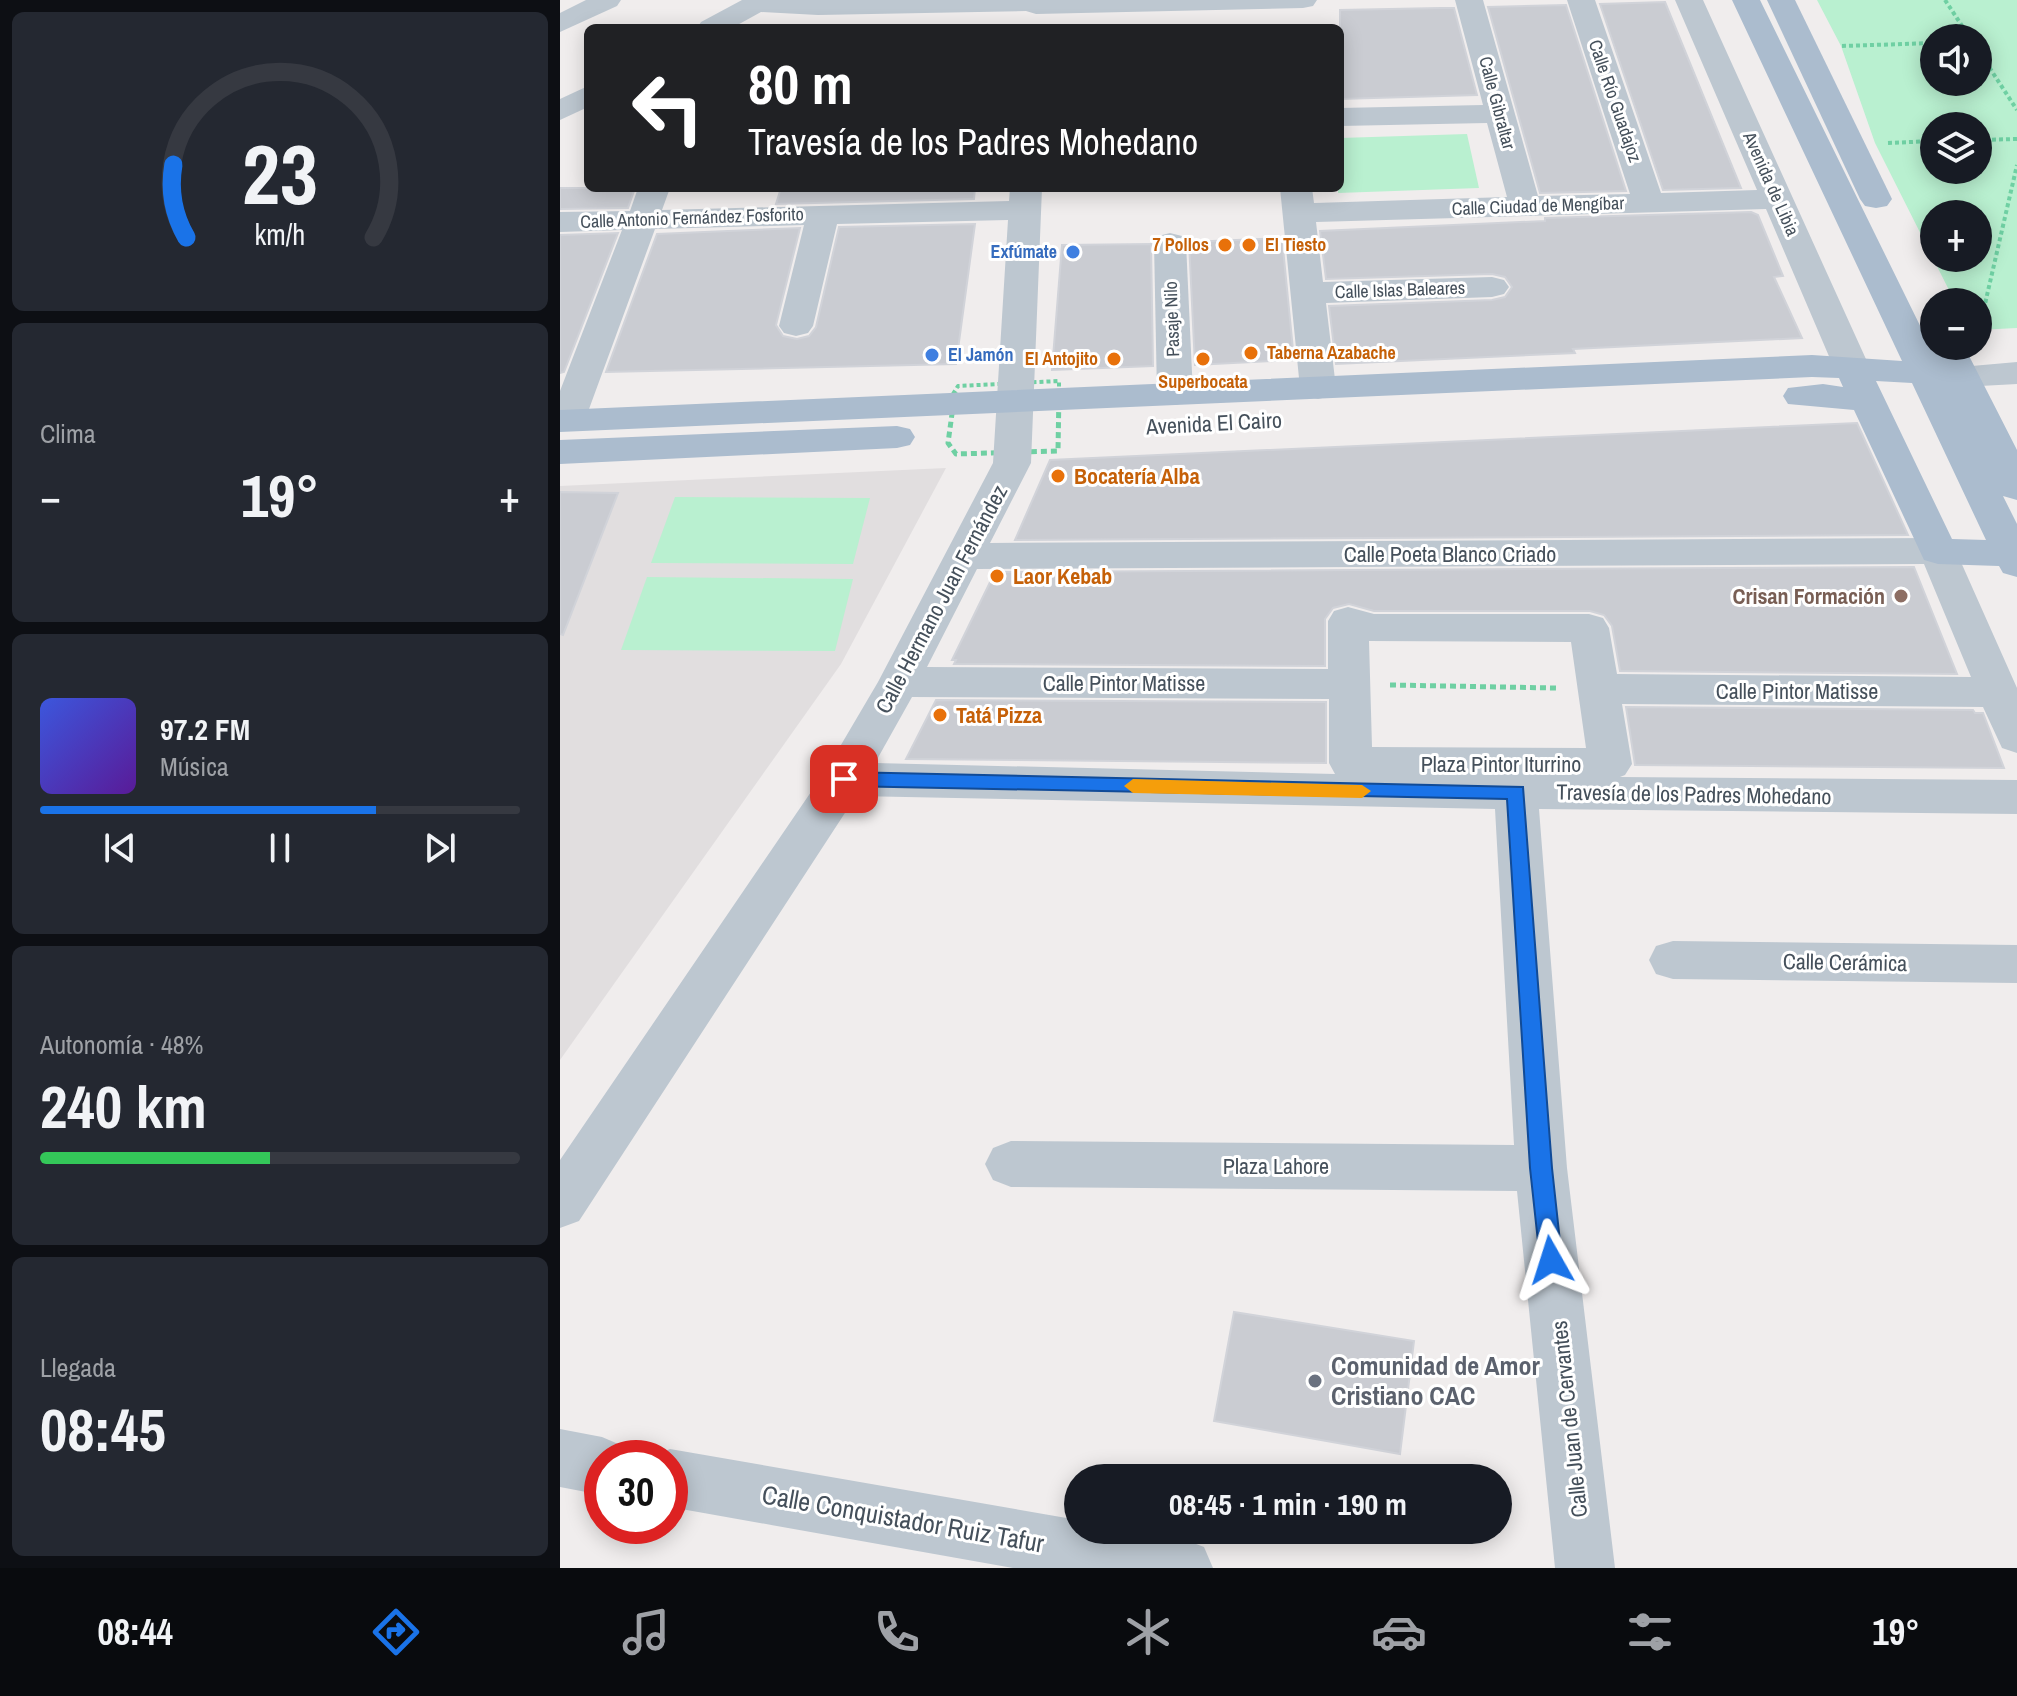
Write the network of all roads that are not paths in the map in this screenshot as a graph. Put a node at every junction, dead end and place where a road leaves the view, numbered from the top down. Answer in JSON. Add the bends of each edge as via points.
{"nodes":[{"id":1,"x":607,"y":0,"type":"edge"},
{"id":2,"x":1282,"y":0,"type":"edge"},
{"id":3,"x":1303,"y":0,"type":"edge"},
{"id":4,"x":1469,"y":0,"type":"edge"},
{"id":5,"x":1581,"y":0,"type":"edge"},
{"id":6,"x":1689,"y":0,"type":"edge"},
{"id":7,"x":1746,"y":0,"type":"edge"},
{"id":8,"x":1781,"y":0,"type":"edge"},
{"id":9,"x":759,"y":1,"type":"edge"},
{"id":10,"x":916,"y":2,"type":"edge"},
{"id":11,"x":1159,"y":2,"type":"edge"},
{"id":12,"x":1036,"y":9,"type":"edge"},
{"id":13,"x":816,"y":12,"type":"edge"},
{"id":14,"x":560,"y":24,"type":"edge"},
{"id":15,"x":718,"y":24,"type":"edge"},
{"id":16,"x":584,"y":97,"type":"edge"},
{"id":17,"x":560,"y":111,"type":"edge"},
{"id":18,"x":1500,"y":114,"type":"junction"},
{"id":19,"x":1344,"y":117,"type":"edge"},
{"id":20,"x":653,"y":192,"type":"edge"},
{"id":21,"x":1026,"y":199,"type":"edge"},
{"id":22,"x":1778,"y":199,"type":"junction"},
{"id":23,"x":1297,"y":200,"type":"edge"},
{"id":24,"x":768,"y":202,"type":"edge"},
{"id":25,"x":1649,"y":203,"type":"junction"},
{"id":26,"x":1525,"y":206,"type":"junction"},
{"id":27,"x":823,"y":214,"type":"junction"},
{"id":28,"x":643,"y":220,"type":"junction"},
{"id":29,"x":1886,"y":221,"type":"dead end"},
{"id":30,"x":560,"y":222,"type":"edge"},
{"id":31,"x":1170,"y":243,"type":"dead end"},
{"id":32,"x":1492,"y":287,"type":"dead end"},
{"id":33,"x":1308,"y":293,"type":"junction"},
{"id":34,"x":1895,"y":308,"type":"junction"},
{"id":35,"x":796,"y":326,"type":"dead end"},
{"id":36,"x":1946,"y":365,"type":"edge"},
{"id":37,"x":2017,"y":373,"type":"edge"},
{"id":38,"x":1860,"y":384,"type":"junction"},
{"id":39,"x":1318,"y":388,"type":"junction"},
{"id":40,"x":1175,"y":394,"type":"junction"},
{"id":41,"x":1014,"y":416,"type":"junction"},
{"id":42,"x":562,"y":431,"type":"edge"},
{"id":43,"x":2017,"y":488,"type":"edge"},
{"id":44,"x":1938,"y":551,"type":"junction"},
{"id":45,"x":963,"y":556,"type":"junction"},
{"id":46,"x":2015,"y":557,"type":"edge"},
{"id":47,"x":899,"y":682,"type":"junction"},
{"id":48,"x":1348,"y":684,"type":"junction"},
{"id":49,"x":1597,"y":689,"type":"junction"},
{"id":50,"x":1998,"y":692,"type":"junction"},
{"id":51,"x":2017,"y":737,"type":"edge"},
{"id":52,"x":844,"y":779,"type":"junction"},
{"id":53,"x":1516,"y":792,"type":"junction"},
{"id":54,"x":2017,"y":797,"type":"edge"},
{"id":55,"x":1673,"y":960,"type":"dead end"},
{"id":56,"x":2017,"y":964,"type":"edge"},
{"id":57,"x":1011,"y":1164,"type":"dead end"},
{"id":58,"x":1541,"y":1168,"type":"junction"},
{"id":59,"x":560,"y":1204,"type":"edge"},
{"id":60,"x":560,"y":1458,"type":"edge"},
{"id":61,"x":584,"y":1463,"type":"edge"},
{"id":62,"x":688,"y":1481,"type":"edge"},
{"id":63,"x":1183,"y":1568,"type":"edge"},
{"id":64,"x":1585,"y":1568,"type":"edge"}],
"edges":[{"from":1,"to":14,"type":"street"},
{"from":2,"to":3,"type":"street"},
{"from":2,"to":11,"type":"street"},
{"from":4,"to":18,"type":"street","name":"Calle Gibraltar"},
{"from":5,"to":25,"type":"street","name":"Calle Río Guadajoz"},
{"from":6,"to":22,"type":"street","name":"Avenida de Libia"},
{"from":7,"to":34,"type":"main road"},
{"from":8,"to":29,"type":"main road"},
{"from":9,"to":13,"type":"street"},
{"from":9,"to":15,"type":"street"},
{"from":10,"to":12,"type":"street"},
{"from":10,"to":13,"type":"street"},
{"from":11,"to":12,"type":"street"},
{"from":16,"to":17,"type":"street"},
{"from":18,"to":19,"type":"street"},
{"from":18,"to":26,"type":"street","name":"Calle Gibraltar"},
{"from":20,"to":28,"type":"street"},
{"from":21,"to":27,"type":"street","name":"Calle Antonio Fernández Fosforito"},
{"from":21,"to":41,"type":"street","name":"Calle Hermano Juan Fernández"},
{"from":22,"to":25,"type":"street","name":"Calle Ciudad de Mengíbar"},
{"from":22,"to":38,"type":"street","name":"Avenida de Libia"},
{"from":23,"to":26,"type":"street","name":"Calle Ciudad de Mengíbar"},
{"from":23,"to":33,"type":"street","name":"Calle Islas Baleares"},
{"from":24,"to":27,"type":"street","name":"Calle Antonio Fernández Fosforito"},
{"from":24,"to":28,"type":"street","name":"Calle Antonio Fernández Fosforito"},
{"from":25,"to":26,"type":"street","name":"Calle Ciudad de Mengíbar"},
{"from":27,"to":35,"type":"street","name":"Calle Antonio Fernández Fosforito"},
{"from":28,"to":30,"type":"street","name":"Calle Antonio Fernández Fosforito"},
{"from":28,"to":42,"type":"street"},
{"from":31,"to":40,"type":"street","name":"Pasaje Nilo"},
{"from":32,"to":33,"type":"street","name":"Calle Islas Baleares"},
{"from":33,"to":39,"type":"street","name":"Calle Islas Baleares"},
{"from":34,"to":36,"type":"main road"},
{"from":34,"to":38,"type":"main road"},
{"from":36,"to":37,"type":"street"},
{"from":36,"to":38,"type":"main road"},
{"from":36,"to":43,"type":"main road"},
{"from":36,"to":46,"type":"main road"},
{"from":38,"to":39,"type":"main road","name":"Avenida El Cairo","via":[[1812,366]]},
{"from":38,"to":41,"type":"main road","name":"Avenida El Cairo","via":[[1811,396]]},
{"from":38,"to":44,"type":"main road","name":"Avenida de Libia"},
{"from":39,"to":40,"type":"main road","name":"Avenida El Cairo"},
{"from":40,"to":41,"type":"main road","name":"Avenida El Cairo"},
{"from":41,"to":42,"type":"main road","name":"Avenida El Cairo"},
{"from":41,"to":45,"type":"street","name":"Calle Hermano Juan Fernández","via":[[1012,463]]},
{"from":44,"to":45,"type":"street","name":"Calle Poeta Blanco Criado"},
{"from":44,"to":46,"type":"main road"},
{"from":44,"to":50,"type":"street","name":"Avenida de Libia"},
{"from":45,"to":47,"type":"street","name":"Calle Hermano Juan Fernández"},
{"from":47,"to":48,"type":"street","name":"Calle Pintor Matisse"},
{"from":47,"to":52,"type":"street","name":"Calle Hermano Juan Fernández"},
{"from":48,"to":49,"type":"street","name":"Plaza Pintor Iturrino","via":[[1348,621],[1374,628],[1589,628]]},
{"from":48,"to":49,"type":"street","name":"Plaza Pintor Iturrino","via":[[1351,763],[1610,764]]},
{"from":49,"to":50,"type":"street","name":"Calle Pintor Matisse"},
{"from":50,"to":51,"type":"street","name":"Avenida de Libia"},
{"from":52,"to":53,"type":"street","name":"Travesía de los Padres Mohedano"},
{"from":52,"to":59,"type":"street","name":"Calle Hermano Juan Fernández"},
{"from":53,"to":54,"type":"street","name":"Travesía de los Padres Mohedano"},
{"from":53,"to":58,"type":"street","name":"Calle Juan de Cervantes"},
{"from":55,"to":56,"type":"street","name":"Calle Cerámica"},
{"from":57,"to":58,"type":"street","name":"Plaza Lahore"},
{"from":58,"to":64,"type":"street","name":"Calle Juan de Cervantes"},
{"from":60,"to":61,"type":"street"},
{"from":62,"to":63,"type":"street","name":"Calle Conquistador Ruiz Tafur"}]}
